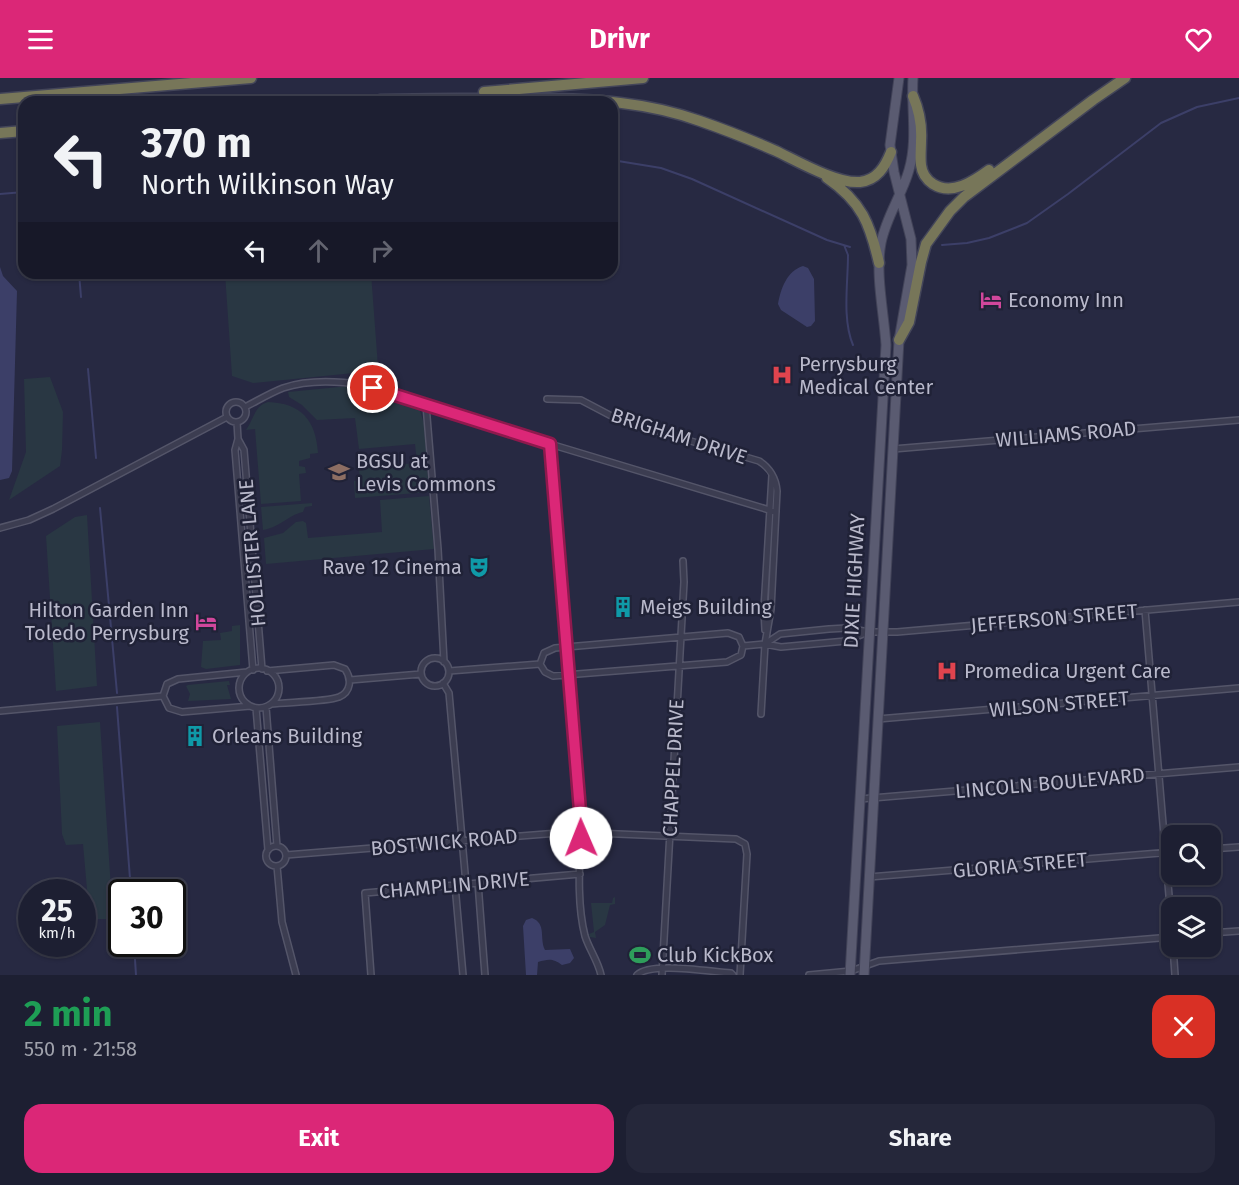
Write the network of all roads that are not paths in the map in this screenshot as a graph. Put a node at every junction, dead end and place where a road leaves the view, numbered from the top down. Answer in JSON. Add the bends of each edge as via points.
{"nodes":[{"id":1,"x":215,"y":78,"type":"edge"},
{"id":2,"x":251,"y":78,"type":"edge"},
{"id":3,"x":643,"y":78,"type":"edge"},
{"id":4,"x":899,"y":78,"type":"edge"},
{"id":5,"x":913,"y":78,"type":"edge"},
{"id":6,"x":1122,"y":80,"type":"edge"},
{"id":7,"x":149,"y":86,"type":"junction"},
{"id":8,"x":913,"y":92,"type":"junction"},
{"id":9,"x":34,"y":96,"type":"edge"},
{"id":10,"x":428,"y":96,"type":"edge"},
{"id":11,"x":18,"y":97,"type":"edge"},
{"id":12,"x":0,"y":99,"type":"edge"},
{"id":13,"x":618,"y":102,"type":"edge"},
{"id":14,"x":18,"y":132,"type":"edge"},
{"id":15,"x":0,"y":133,"type":"edge"},
{"id":16,"x":891,"y":152,"type":"junction"},
{"id":17,"x":815,"y":170,"type":"junction"},
{"id":18,"x":899,"y":193,"type":"junction"},
{"id":19,"x":879,"y":262,"type":"junction"},
{"id":20,"x":899,"y":340,"type":"junction"},
{"id":21,"x":547,"y":399,"type":"dead end"},
{"id":22,"x":426,"y":405,"type":"junction"},
{"id":23,"x":245,"y":407,"type":"junction"},
{"id":24,"x":227,"y":417,"type":"junction"},
{"id":25,"x":1239,"y":420,"type":"edge"},
{"id":26,"x":237,"y":422,"type":"junction"},
{"id":27,"x":238,"y":439,"type":"junction"},
{"id":28,"x":550,"y":444,"type":"junction"},
{"id":29,"x":893,"y":449,"type":"junction"},
{"id":30,"x":772,"y":475,"type":"junction"},
{"id":31,"x":769,"y":510,"type":"junction"},
{"id":32,"x":776,"y":512,"type":"junction"},
{"id":33,"x":0,"y":528,"type":"edge"},
{"id":34,"x":683,"y":561,"type":"dead end"},
{"id":35,"x":1239,"y":602,"type":"edge"},
{"id":36,"x":1145,"y":610,"type":"junction"},
{"id":37,"x":883,"y":631,"type":"junction"},
{"id":38,"x":869,"y":632,"type":"junction"},
{"id":39,"x":681,"y":637,"type":"junction"},
{"id":40,"x":765,"y":644,"type":"junction"},
{"id":41,"x":743,"y":646,"type":"junction"},
{"id":42,"x":567,"y":647,"type":"junction"},
{"id":43,"x":444,"y":662,"type":"junction"},
{"id":44,"x":540,"y":664,"type":"junction"},
{"id":45,"x":679,"y":666,"type":"junction"},
{"id":46,"x":265,"y":670,"type":"junction"},
{"id":47,"x":250,"y":671,"type":"junction"},
{"id":48,"x":449,"y":671,"type":"junction"},
{"id":49,"x":421,"y":674,"type":"junction"},
{"id":50,"x":569,"y":675,"type":"junction"},
{"id":51,"x":350,"y":680,"type":"junction"},
{"id":52,"x":443,"y":683,"type":"junction"},
{"id":53,"x":1239,"y":688,"type":"edge"},
{"id":54,"x":163,"y":696,"type":"junction"},
{"id":55,"x":1152,"y":696,"type":"junction"},
{"id":56,"x":268,"y":705,"type":"junction"},
{"id":57,"x":253,"y":707,"type":"junction"},
{"id":58,"x":0,"y":711,"type":"edge"},
{"id":59,"x":761,"y":714,"type":"dead end"},
{"id":60,"x":878,"y":719,"type":"junction"},
{"id":61,"x":1239,"y":768,"type":"edge"},
{"id":62,"x":1158,"y":774,"type":"junction"},
{"id":63,"x":874,"y":798,"type":"junction"},
{"id":64,"x":860,"y":799,"type":"junction"},
{"id":65,"x":1164,"y":825,"type":"edge"},
{"id":66,"x":581,"y":832,"type":"junction"},
{"id":67,"x":670,"y":835,"type":"junction"},
{"id":68,"x":462,"y":841,"type":"junction"},
{"id":69,"x":277,"y":846,"type":"junction"},
{"id":70,"x":1239,"y":847,"type":"edge"},
{"id":71,"x":1221,"y":848,"type":"edge"},
{"id":72,"x":268,"y":850,"type":"junction"},
{"id":73,"x":1161,"y":854,"type":"edge"},
{"id":74,"x":286,"y":855,"type":"junction"},
{"id":75,"x":277,"y":866,"type":"junction"},
{"id":76,"x":580,"y":874,"type":"junction"},
{"id":77,"x":870,"y":877,"type":"junction"},
{"id":78,"x":478,"y":883,"type":"junction"},
{"id":79,"x":466,"y":884,"type":"junction"},
{"id":80,"x":456,"y":885,"type":"junction"},
{"id":81,"x":1239,"y":931,"type":"edge"},
{"id":82,"x":1221,"y":932,"type":"edge"},
{"id":83,"x":1161,"y":938,"type":"edge"},
{"id":84,"x":1174,"y":957,"type":"edge"},
{"id":85,"x":662,"y":968,"type":"junction"},
{"id":86,"x":864,"y":970,"type":"edge"},
{"id":87,"x":851,"y":973,"type":"edge"},
{"id":88,"x":296,"y":975,"type":"edge"},
{"id":89,"x":371,"y":975,"type":"edge"},
{"id":90,"x":463,"y":975,"type":"edge"},
{"id":91,"x":485,"y":975,"type":"edge"},
{"id":92,"x":602,"y":975,"type":"edge"},
{"id":93,"x":637,"y":975,"type":"edge"},
{"id":94,"x":662,"y":975,"type":"edge"},
{"id":95,"x":734,"y":975,"type":"edge"},
{"id":96,"x":740,"y":975,"type":"edge"},
{"id":97,"x":809,"y":975,"type":"edge"},
{"id":98,"x":1175,"y":975,"type":"edge"}],
"edges":[{"from":1,"to":7,"type":"highway"},
{"from":2,"to":7,"type":"highway"},
{"from":3,"to":10,"type":"highway"},
{"from":4,"to":16,"type":"main road","name":"DIXIE HIGHWAY"},
{"from":5,"to":8,"type":"main road","name":"DIXIE HIGHWAY"},
{"from":6,"to":8,"type":"highway","via":[[1079,104],[978,178],[948,189],[928,181],[923,172],[920,116]]},
{"from":6,"to":20,"type":"highway","via":[[950,211],[927,244],[909,322]]},
{"from":7,"to":9,"type":"highway"},
{"from":8,"to":18,"type":"main road","name":"DIXIE HIGHWAY","via":[[913,147],[909,171]]},
{"from":11,"to":12,"type":"highway"},
{"from":13,"to":17,"type":"highway","via":[[673,112],[723,129]]},
{"from":14,"to":15,"type":"highway"},
{"from":16,"to":17,"type":"highway","via":[[879,174],[861,182]]},
{"from":16,"to":18,"type":"main road","name":"DIXIE HIGHWAY"},
{"from":17,"to":19,"type":"highway","via":[[842,189],[867,220]]},
{"from":18,"to":19,"type":"main road","name":"DIXIE HIGHWAY","via":[[881,243]]},
{"from":18,"to":20,"type":"main road","name":"DIXIE HIGHWAY","via":[[911,239],[912,265]]},
{"from":19,"to":38,"type":"main road","name":"DIXIE HIGHWAY","via":[[886,345]]},
{"from":20,"to":29,"type":"main road","name":"DIXIE HIGHWAY"},
{"from":21,"to":30,"type":"street","name":"BRIGHAM DRIVE","via":[[581,400],[619,420],[759,461]]},
{"from":22,"to":23,"type":"street","via":[[363,385],[338,382],[292,386]]},
{"from":22,"to":28,"type":"street"},
{"from":22,"to":43,"type":"street"},
{"from":23,"to":24,"type":"street","via":[[239,402],[231,403],[226,409]]},
{"from":23,"to":26,"type":"street","via":[[244,417]]},
{"from":24,"to":26,"type":"street"},
{"from":24,"to":33,"type":"street","via":[[53,509]]},
{"from":25,"to":29,"type":"street","name":"WILLIAMS ROAD"},
{"from":26,"to":27,"type":"street","name":"HOLLISTER LANE"},
{"from":27,"to":46,"type":"street","name":"HOLLISTER LANE","via":[[244,450]]},
{"from":27,"to":47,"type":"street","name":"HOLLISTER LANE","via":[[235,450]]},
{"from":28,"to":31,"type":"street"},
{"from":28,"to":42,"type":"street"},
{"from":29,"to":37,"type":"main road","name":"DIXIE HIGHWAY"},
{"from":30,"to":31,"type":"street"},
{"from":30,"to":32,"type":"street","via":[[777,486]]},
{"from":31,"to":32,"type":"street"},
{"from":31,"to":40,"type":"street"},
{"from":32,"to":40,"type":"street","via":[[771,609]]},
{"from":34,"to":39,"type":"street","name":"CHAPPEL DRIVE"},
{"from":35,"to":36,"type":"street","name":"JEFFERSON STREET"},
{"from":36,"to":37,"type":"street","name":"JEFFERSON STREET"},
{"from":36,"to":55,"type":"street"},
{"from":37,"to":38,"type":"street","name":"JEFFERSON STREET"},
{"from":37,"to":60,"type":"main road","name":"DIXIE HIGHWAY"},
{"from":38,"to":40,"type":"street","via":[[846,641]]},
{"from":38,"to":40,"type":"street","via":[[847,628],[780,634]]},
{"from":38,"to":64,"type":"main road","name":"DIXIE HIGHWAY"},
{"from":39,"to":41,"type":"street","via":[[728,633],[739,637]]},
{"from":39,"to":42,"type":"street"},
{"from":39,"to":45,"type":"street","name":"CHAPPEL DRIVE"},
{"from":40,"to":41,"type":"street"},
{"from":40,"to":59,"type":"street"},
{"from":41,"to":45,"type":"street","via":[[741,655],[733,661]]},
{"from":42,"to":44,"type":"street","via":[[549,650]]},
{"from":42,"to":50,"type":"street"},
{"from":43,"to":48,"type":"street"},
{"from":43,"to":49,"type":"street","via":[[430,660]]},
{"from":44,"to":48,"type":"street"},
{"from":44,"to":50,"type":"street","via":[[549,675]]},
{"from":45,"to":50,"type":"street"},
{"from":45,"to":67,"type":"street","name":"CHAPPEL DRIVE"},
{"from":46,"to":47,"type":"street"},
{"from":46,"to":51,"type":"street","via":[[334,665],[345,669]]},
{"from":46,"to":56,"type":"street","via":[[278,684],[278,693]]},
{"from":47,"to":54,"type":"street","via":[[177,679],[167,684]]},
{"from":47,"to":57,"type":"street","via":[[241,680],[239,690]]},
{"from":48,"to":52,"type":"street"},
{"from":49,"to":51,"type":"street"},
{"from":49,"to":52,"type":"street","via":[[428,684]]},
{"from":50,"to":66,"type":"street"},
{"from":51,"to":56,"type":"street","via":[[348,690],[338,698]]},
{"from":52,"to":68,"type":"street","via":[[449,693]]},
{"from":53,"to":55,"type":"street","name":"WILSON STREET"},
{"from":54,"to":57,"type":"street","via":[[170,708],[182,712]]},
{"from":54,"to":58,"type":"street"},
{"from":55,"to":60,"type":"street","name":"WILSON STREET"},
{"from":55,"to":62,"type":"street"},
{"from":56,"to":57,"type":"street"},
{"from":56,"to":69,"type":"street"},
{"from":57,"to":72,"type":"street"},
{"from":60,"to":63,"type":"main road","name":"DIXIE HIGHWAY"},
{"from":61,"to":62,"type":"street","name":"LINCOLN BOULEVARD"},
{"from":62,"to":63,"type":"street","name":"LINCOLN BOULEVARD"},
{"from":62,"to":65,"type":"street"},
{"from":63,"to":64,"type":"street","name":"LINCOLN BOULEVARD"},
{"from":63,"to":77,"type":"main road","name":"DIXIE HIGHWAY"},
{"from":64,"to":87,"type":"main road","name":"DIXIE HIGHWAY"},
{"from":66,"to":67,"type":"street","name":"BOSTWICK ROAD"},
{"from":66,"to":68,"type":"street","name":"BOSTWICK ROAD"},
{"from":66,"to":76,"type":"street"},
{"from":67,"to":85,"type":"street","name":"CHAPPEL DRIVE"},
{"from":67,"to":96,"type":"street","name":"BOSTWICK ROAD","via":[[732,838],[745,844]]},
{"from":68,"to":74,"type":"street","name":"BOSTWICK ROAD"},
{"from":68,"to":79,"type":"street"},
{"from":69,"to":72,"type":"street"},
{"from":69,"to":74,"type":"street"},
{"from":70,"to":71,"type":"street"},
{"from":72,"to":75,"type":"street","via":[[268,862]]},
{"from":73,"to":77,"type":"street","name":"GLORIA STREET"},
{"from":74,"to":75,"type":"street","via":[[285,862]]},
{"from":75,"to":88,"type":"street","via":[[282,922]]},
{"from":76,"to":78,"type":"street","name":"CHAMPLIN DRIVE"},
{"from":76,"to":92,"type":"street","via":[[585,934]]},
{"from":77,"to":86,"type":"main road","name":"DIXIE HIGHWAY"},
{"from":78,"to":79,"type":"street","name":"CHAMPLIN DRIVE"},
{"from":78,"to":91,"type":"street"},
{"from":79,"to":80,"type":"street","name":"CHAMPLIN DRIVE"},
{"from":80,"to":89,"type":"street","name":"CHAMPLIN DRIVE","via":[[365,893]]},
{"from":80,"to":90,"type":"street"},
{"from":81,"to":82,"type":"street"},
{"from":83,"to":86,"type":"street","via":[[879,961]]},
{"from":84,"to":98,"type":"street"},
{"from":85,"to":93,"type":"street"},
{"from":85,"to":94,"type":"street","name":"CHAPPEL DRIVE"},
{"from":85,"to":95,"type":"street"},
{"from":86,"to":87,"type":"street"},
{"from":87,"to":97,"type":"street"}]}
